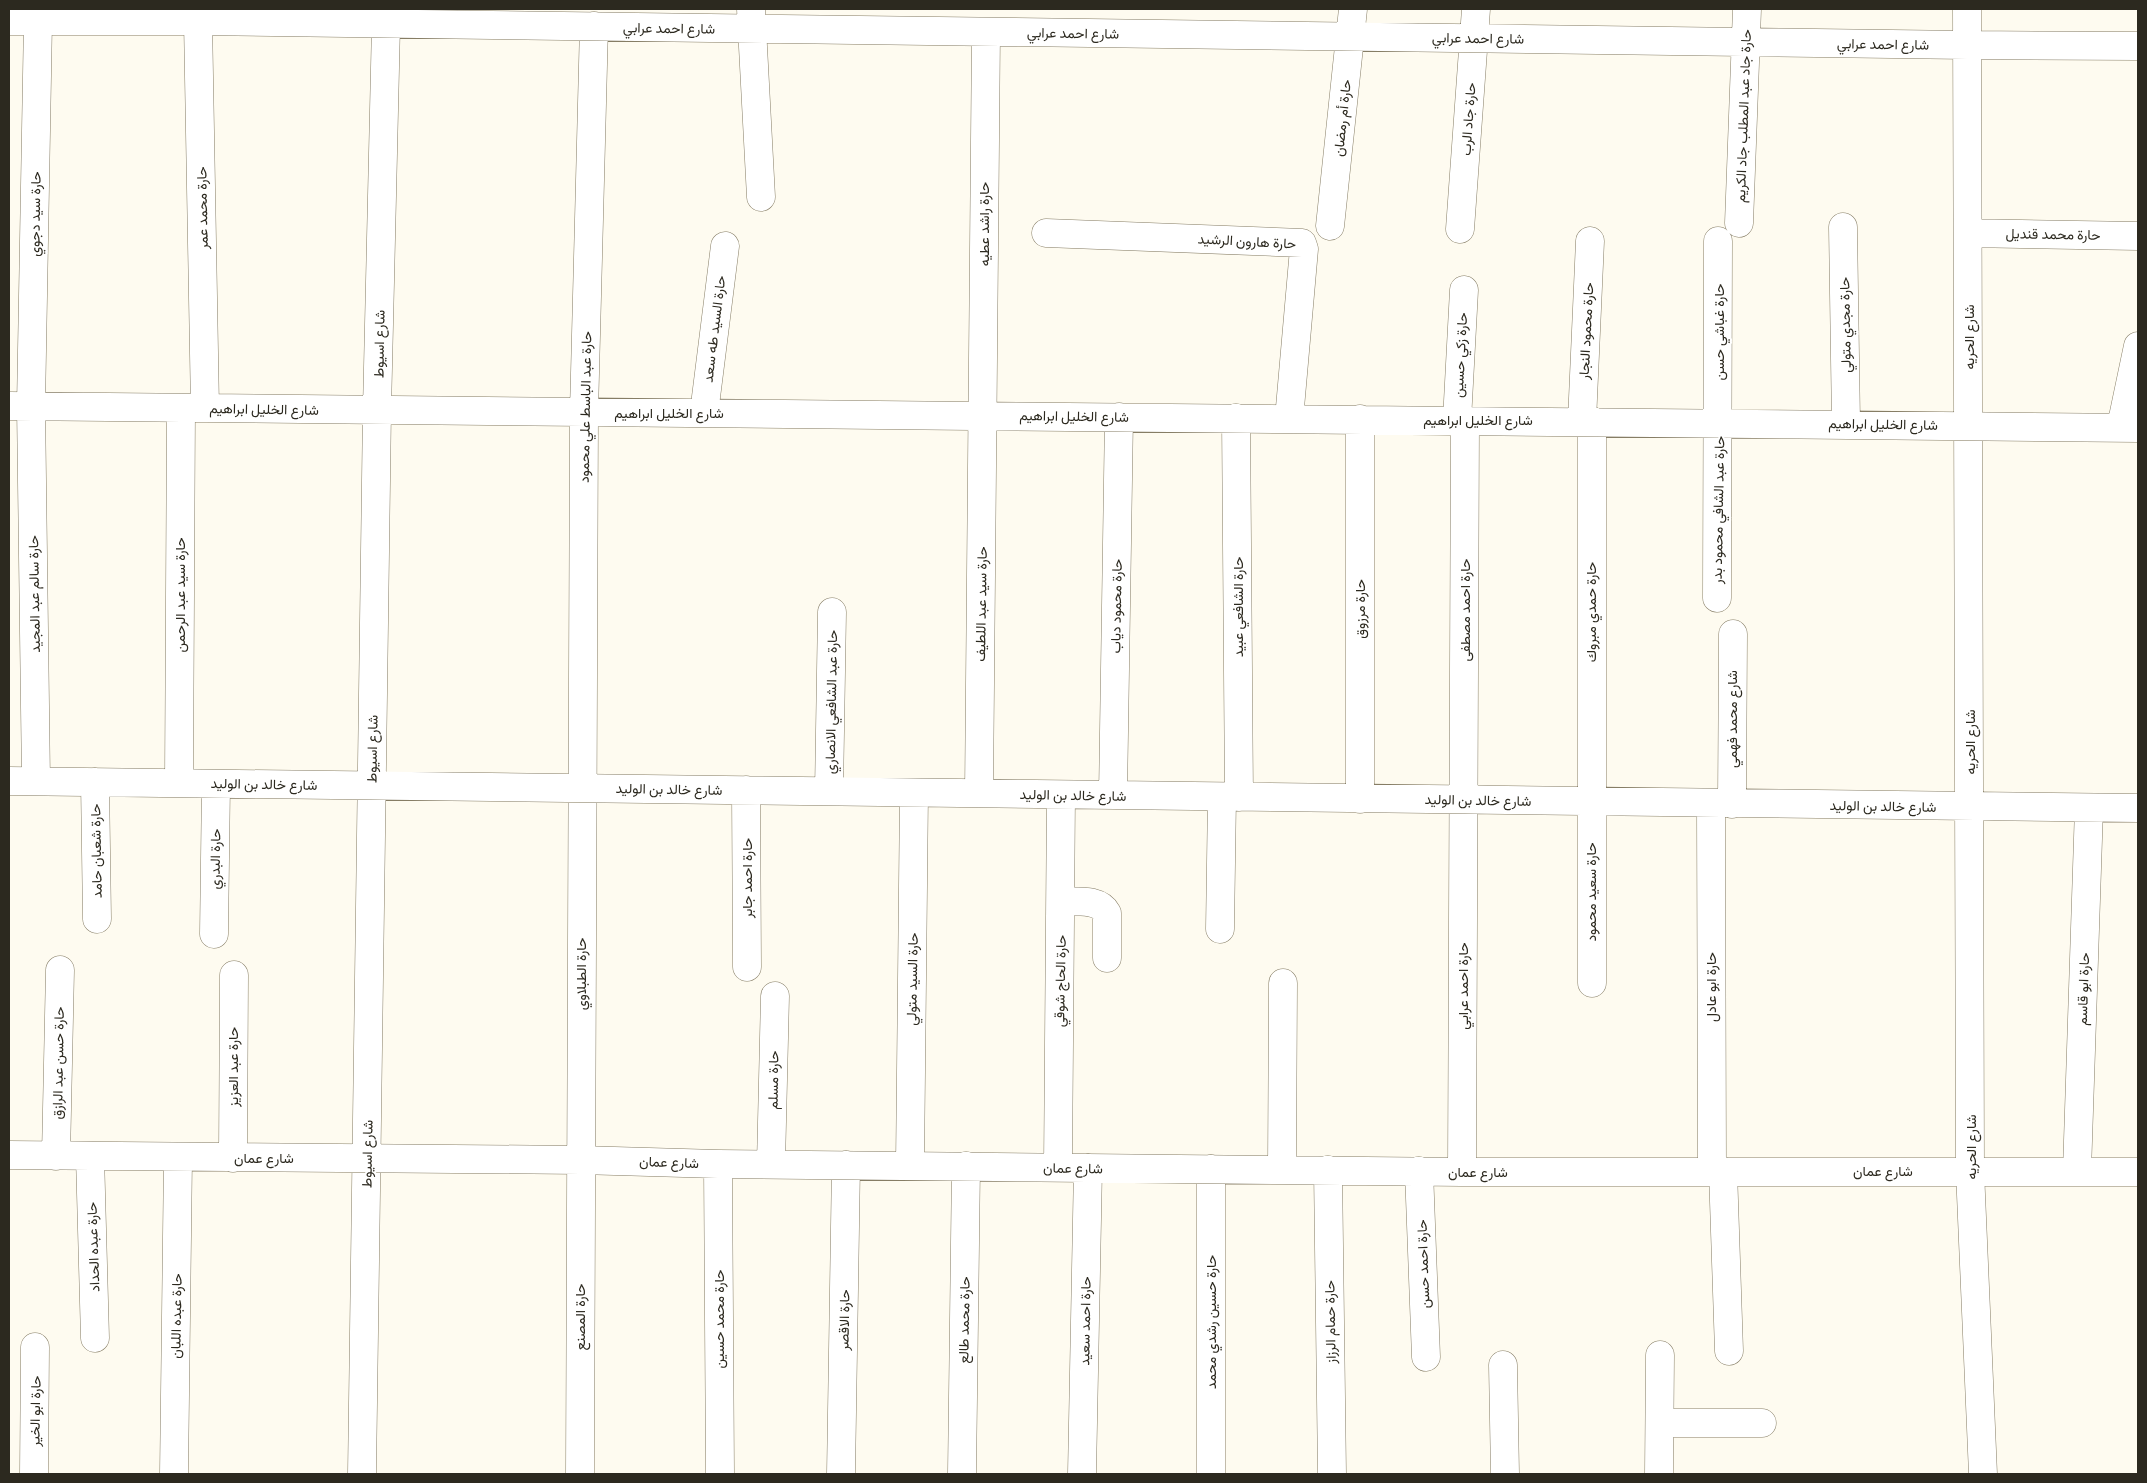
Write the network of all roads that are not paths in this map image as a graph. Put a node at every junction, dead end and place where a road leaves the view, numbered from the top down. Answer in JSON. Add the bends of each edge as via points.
{"nodes":[{"id":1,"x":1353,"y":9,"type":"edge"},
{"id":2,"x":1476,"y":9,"type":"edge"},
{"id":3,"x":1746,"y":9,"type":"edge"},
{"id":4,"x":1967,"y":9,"type":"edge"},
{"id":5,"x":197,"y":15,"type":"edge"},
{"id":6,"x":751,"y":19,"type":"edge"},
{"id":7,"x":9,"y":21,"type":"edge"},
{"id":8,"x":38,"y":21,"type":"junction"},
{"id":9,"x":386,"y":25,"type":"junction"},
{"id":10,"x":594,"y":26,"type":"junction"},
{"id":11,"x":986,"y":32,"type":"junction"},
{"id":12,"x":1350,"y":36,"type":"junction"},
{"id":13,"x":1474,"y":38,"type":"junction"},
{"id":14,"x":1745,"y":42,"type":"junction"},
{"id":15,"x":1967,"y":45,"type":"junction"},
{"id":16,"x":2138,"y":46,"type":"edge"},
{"id":17,"x":761,"y":197,"type":"dead end"},
{"id":18,"x":1739,"y":223,"type":"dead end"},
{"id":19,"x":1330,"y":226,"type":"dead end"},
{"id":20,"x":1843,"y":227,"type":"dead end"},
{"id":21,"x":1460,"y":228,"type":"dead end"},
{"id":22,"x":1046,"y":233,"type":"dead end"},
{"id":23,"x":1968,"y":233,"type":"junction"},
{"id":24,"x":2138,"y":236,"type":"edge"},
{"id":25,"x":1590,"y":241,"type":"dead end"},
{"id":26,"x":1718,"y":241,"type":"dead end"},
{"id":27,"x":725,"y":246,"type":"dead end"},
{"id":28,"x":1464,"y":290,"type":"dead end"},
{"id":29,"x":2138,"y":346,"type":"edge"},
{"id":30,"x":20,"y":406,"type":"edge"},
{"id":31,"x":193,"y":408,"type":"junction"},
{"id":32,"x":377,"y":410,"type":"junction"},
{"id":33,"x":584,"y":412,"type":"junction"},
{"id":34,"x":704,"y":413,"type":"junction"},
{"id":35,"x":982,"y":415,"type":"junction"},
{"id":36,"x":1119,"y":417,"type":"junction"},
{"id":37,"x":1236,"y":418,"type":"junction"},
{"id":38,"x":1289,"y":419,"type":"junction"},
{"id":39,"x":1360,"y":419,"type":"junction"},
{"id":40,"x":1461,"y":420,"type":"junction"},
{"id":41,"x":1587,"y":421,"type":"junction"},
{"id":42,"x":1719,"y":422,"type":"junction"},
{"id":43,"x":1846,"y":423,"type":"junction"},
{"id":44,"x":1969,"y":424,"type":"junction"},
{"id":45,"x":2130,"y":428,"type":"edge"},
{"id":46,"x":1718,"y":598,"type":"dead end"},
{"id":47,"x":832,"y":612,"type":"dead end"},
{"id":48,"x":1733,"y":634,"type":"dead end"},
{"id":49,"x":9,"y":781,"type":"edge"},
{"id":50,"x":36,"y":781,"type":"junction"},
{"id":51,"x":95,"y":782,"type":"junction"},
{"id":52,"x":179,"y":783,"type":"junction"},
{"id":53,"x":216,"y":784,"type":"junction"},
{"id":54,"x":372,"y":785,"type":"junction"},
{"id":55,"x":582,"y":788,"type":"junction"},
{"id":56,"x":746,"y":790,"type":"junction"},
{"id":57,"x":829,"y":791,"type":"junction"},
{"id":58,"x":914,"y":793,"type":"junction"},
{"id":59,"x":979,"y":793,"type":"junction"},
{"id":60,"x":1062,"y":795,"type":"junction"},
{"id":61,"x":1114,"y":795,"type":"junction"},
{"id":62,"x":1231,"y":797,"type":"junction"},
{"id":63,"x":1360,"y":799,"type":"junction"},
{"id":64,"x":1464,"y":800,"type":"junction"},
{"id":65,"x":1591,"y":802,"type":"junction"},
{"id":66,"x":1721,"y":804,"type":"junction"},
{"id":67,"x":1971,"y":806,"type":"junction"},
{"id":68,"x":2089,"y":808,"type":"junction"},
{"id":69,"x":2138,"y":808,"type":"edge"},
{"id":70,"x":1061,"y":901,"type":"junction"},
{"id":71,"x":97,"y":920,"type":"dead end"},
{"id":72,"x":1220,"y":929,"type":"dead end"},
{"id":73,"x":214,"y":934,"type":"dead end"},
{"id":74,"x":1107,"y":958,"type":"dead end"},
{"id":75,"x":747,"y":966,"type":"dead end"},
{"id":76,"x":60,"y":970,"type":"dead end"},
{"id":77,"x":234,"y":975,"type":"dead end"},
{"id":78,"x":1283,"y":983,"type":"dead end"},
{"id":79,"x":1592,"y":983,"type":"dead end"},
{"id":80,"x":776,"y":996,"type":"dead end"},
{"id":81,"x":9,"y":1156,"type":"edge"},
{"id":82,"x":56,"y":1156,"type":"junction"},
{"id":83,"x":90,"y":1156,"type":"junction"},
{"id":84,"x":178,"y":1158,"type":"junction"},
{"id":85,"x":233,"y":1158,"type":"junction"},
{"id":86,"x":367,"y":1159,"type":"junction"},
{"id":87,"x":580,"y":1160,"type":"junction"},
{"id":88,"x":718,"y":1164,"type":"junction"},
{"id":89,"x":771,"y":1164,"type":"junction"},
{"id":90,"x":846,"y":1165,"type":"junction"},
{"id":91,"x":910,"y":1166,"type":"junction"},
{"id":92,"x":966,"y":1166,"type":"junction"},
{"id":93,"x":1058,"y":1167,"type":"junction"},
{"id":94,"x":1088,"y":1168,"type":"junction"},
{"id":95,"x":1211,"y":1169,"type":"junction"},
{"id":96,"x":1282,"y":1170,"type":"junction"},
{"id":97,"x":1328,"y":1170,"type":"junction"},
{"id":98,"x":1420,"y":1171,"type":"junction"},
{"id":99,"x":1717,"y":1171,"type":"junction"},
{"id":100,"x":1970,"y":1171,"type":"junction"},
{"id":101,"x":1462,"y":1172,"type":"junction"},
{"id":102,"x":2077,"y":1172,"type":"junction"},
{"id":103,"x":2138,"y":1172,"type":"edge"},
{"id":104,"x":95,"y":1338,"type":"dead end"},
{"id":105,"x":36,"y":1347,"type":"dead end"},
{"id":106,"x":1730,"y":1351,"type":"dead end"},
{"id":107,"x":1660,"y":1355,"type":"dead end"},
{"id":108,"x":1426,"y":1357,"type":"dead end"},
{"id":109,"x":1503,"y":1365,"type":"dead end"},
{"id":110,"x":1660,"y":1423,"type":"junction"},
{"id":111,"x":1762,"y":1423,"type":"dead end"},
{"id":112,"x":34,"y":1474,"type":"edge"},
{"id":113,"x":174,"y":1474,"type":"edge"},
{"id":114,"x":362,"y":1474,"type":"edge"},
{"id":115,"x":580,"y":1474,"type":"edge"},
{"id":116,"x":720,"y":1474,"type":"edge"},
{"id":117,"x":842,"y":1474,"type":"edge"},
{"id":118,"x":962,"y":1474,"type":"edge"},
{"id":119,"x":1082,"y":1474,"type":"edge"},
{"id":120,"x":1211,"y":1474,"type":"edge"},
{"id":121,"x":1332,"y":1474,"type":"edge"},
{"id":122,"x":1504,"y":1474,"type":"edge"},
{"id":123,"x":1659,"y":1474,"type":"edge"},
{"id":124,"x":1983,"y":1474,"type":"edge"}],
"edges":[{"from":1,"to":12,"type":"street","name":"حارة أم رمضان"},
{"from":2,"to":13,"type":"street","name":"حارة جاد الرب"},
{"from":3,"to":14,"type":"street","name":"حارة جاد عبد المطلب جاد الكريم"},
{"from":4,"to":15,"type":"street","name":"شارع الحريه"},
{"from":5,"to":8,"type":"street","name":"شارع احمد عرابي"},
{"from":5,"to":9,"type":"street","name":"شارع احمد عرابي"},
{"from":5,"to":31,"type":"street","name":"حارة محمد عمر"},
{"from":6,"to":10,"type":"street","name":"شارع احمد عرابي"},
{"from":6,"to":11,"type":"street","name":"شارع احمد عرابي"},
{"from":6,"to":17,"type":"street"},
{"from":7,"to":8,"type":"street","name":"شارع احمد عرابي"},
{"from":8,"to":30,"type":"street","name":"حارة سيد دجوي"},
{"from":9,"to":10,"type":"street","name":"شارع احمد عرابي"},
{"from":9,"to":32,"type":"street","name":"شارع اسيوط"},
{"from":10,"to":33,"type":"street","name":"حارة عبد الباسط علي محمود"},
{"from":11,"to":12,"type":"street","name":"شارع احمد عرابي"},
{"from":11,"to":35,"type":"street","name":"حارة راشد عطيه"},
{"from":12,"to":13,"type":"street","name":"شارع احمد عرابي"},
{"from":12,"to":19,"type":"street","name":"حارة أم رمضان"},
{"from":13,"to":14,"type":"street","name":"شارع احمد عرابي"},
{"from":13,"to":21,"type":"street","name":"حارة جاد الرب"},
{"from":14,"to":15,"type":"street","name":"شارع احمد عرابي"},
{"from":14,"to":18,"type":"street","name":"حارة جاد عبد المطلب جاد الكريم"},
{"from":15,"to":16,"type":"street","name":"شارع احمد عرابي"},
{"from":15,"to":23,"type":"street","name":"شارع الحريه"},
{"from":20,"to":43,"type":"street","name":"حارة مجدي متولي"},
{"from":22,"to":38,"type":"street","name":"حارة هارون الرشيد","via":[[1302,243]]},
{"from":23,"to":24,"type":"street","name":"حارة محمد قنديل"},
{"from":23,"to":44,"type":"street","name":"شارع الحريه"},
{"from":25,"to":41,"type":"street","name":"حارة محمود النجار"},
{"from":26,"to":42,"type":"street","name":"حارة غباشي حسن"},
{"from":27,"to":34,"type":"street","name":"حارة السيد طه سعد"},
{"from":28,"to":40,"type":"street","name":"حارة زكي حسين"},
{"from":29,"to":45,"type":"street"},
{"from":30,"to":31,"type":"street","name":"شارع الخليل ابراهيم"},
{"from":30,"to":50,"type":"street","name":"حارة سالم عبد المجيد"},
{"from":31,"to":32,"type":"street","name":"شارع الخليل ابراهيم"},
{"from":31,"to":52,"type":"street","name":"حارة سيد عبد الرحمن"},
{"from":32,"to":33,"type":"street","name":"شارع الخليل ابراهيم"},
{"from":32,"to":54,"type":"street","name":"شارع اسيوط"},
{"from":33,"to":34,"type":"street","name":"شارع الخليل ابراهيم"},
{"from":33,"to":55,"type":"street","name":"حارة عبد الباسط علي محمود"},
{"from":34,"to":35,"type":"street","name":"شارع الخليل ابراهيم"},
{"from":35,"to":36,"type":"street","name":"شارع الخليل ابراهيم"},
{"from":35,"to":59,"type":"street","name":"حارة سيد عبد اللطيف"},
{"from":36,"to":37,"type":"street","name":"شارع الخليل ابراهيم"},
{"from":36,"to":61,"type":"street","name":"حارة محمود دياب"},
{"from":37,"to":38,"type":"street","name":"شارع الخليل ابراهيم"},
{"from":37,"to":62,"type":"street","name":"حارة الشافعي عبيد"},
{"from":38,"to":39,"type":"street","name":"شارع الخليل ابراهيم"},
{"from":39,"to":40,"type":"street","name":"شارع الخليل ابراهيم"},
{"from":39,"to":63,"type":"street","name":"حارة مرزوق"},
{"from":40,"to":41,"type":"street","name":"شارع الخليل ابراهيم"},
{"from":40,"to":64,"type":"street","name":"حارة احمد مصطفى"},
{"from":41,"to":42,"type":"street","name":"شارع الخليل ابراهيم"},
{"from":41,"to":65,"type":"street","name":"حارة حمدي مبروك"},
{"from":42,"to":43,"type":"street","name":"شارع الخليل ابراهيم"},
{"from":42,"to":46,"type":"street","name":"حارة عبد الشافي محمود بدر"},
{"from":43,"to":44,"type":"street","name":"شارع الخليل ابراهيم"},
{"from":44,"to":45,"type":"street","name":"شارع الخليل ابراهيم"},
{"from":44,"to":67,"type":"street","name":"شارع الحريه"},
{"from":47,"to":57,"type":"street","name":"حارة عبد الشافعي الانصاري"},
{"from":48,"to":66,"type":"street","name":"شارع محمد فهمي"},
{"from":49,"to":50,"type":"street","name":"شارع خالد بن الوليد"},
{"from":50,"to":51,"type":"street","name":"شارع خالد بن الوليد"},
{"from":51,"to":52,"type":"street","name":"شارع خالد بن الوليد"},
{"from":51,"to":71,"type":"street","name":"حارة شعبان حامد"},
{"from":52,"to":53,"type":"street","name":"شارع خالد بن الوليد"},
{"from":53,"to":54,"type":"street","name":"شارع خالد بن الوليد"},
{"from":53,"to":73,"type":"street","name":"حارة البدري"},
{"from":54,"to":55,"type":"street","name":"شارع خالد بن الوليد"},
{"from":54,"to":86,"type":"street","name":"شارع اسيوط"},
{"from":55,"to":56,"type":"street","name":"شارع خالد بن الوليد"},
{"from":55,"to":87,"type":"street","name":"حارة الطبلاوي"},
{"from":56,"to":57,"type":"street","name":"شارع خالد بن الوليد"},
{"from":56,"to":75,"type":"street","name":"حارة احمد جابر"},
{"from":57,"to":58,"type":"street","name":"شارع خالد بن الوليد"},
{"from":58,"to":59,"type":"street","name":"شارع خالد بن الوليد"},
{"from":58,"to":91,"type":"street","name":"حارة السيد متولي"},
{"from":59,"to":60,"type":"street","name":"شارع خالد بن الوليد"},
{"from":60,"to":61,"type":"street","name":"شارع خالد بن الوليد"},
{"from":60,"to":70,"type":"street","name":"حارة الحاج شوقي"},
{"from":61,"to":62,"type":"street","name":"شارع خالد بن الوليد"},
{"from":62,"to":63,"type":"street","name":"شارع خالد بن الوليد"},
{"from":62,"to":72,"type":"street","name":"حارة الشافعي عبيد"},
{"from":63,"to":64,"type":"street","name":"شارع خالد بن الوليد"},
{"from":64,"to":65,"type":"street","name":"شارع خالد بن الوليد"},
{"from":64,"to":101,"type":"street","name":"حارة احمد عرابي"},
{"from":65,"to":66,"type":"street","name":"شارع خالد بن الوليد"},
{"from":65,"to":79,"type":"street","name":"حارة سعيد محمود"},
{"from":66,"to":67,"type":"street","name":"شارع خالد بن الوليد"},
{"from":66,"to":99,"type":"street","name":"حارة ابو عادل"},
{"from":67,"to":68,"type":"street","name":"شارع خالد بن الوليد"},
{"from":67,"to":100,"type":"street","name":"شارع الحريه"},
{"from":68,"to":69,"type":"street","name":"شارع خالد بن الوليد"},
{"from":68,"to":102,"type":"street","name":"حارة ابو قاسم"},
{"from":70,"to":74,"type":"street","via":[[1097,903],[1105,909]]},
{"from":70,"to":93,"type":"street","name":"حارة الحاج شوقي"},
{"from":76,"to":82,"type":"street","name":"حارة حسن عبد الرازق"},
{"from":77,"to":85,"type":"street","name":"حارة عبد العزيز"},
{"from":78,"to":96,"type":"street"},
{"from":80,"to":89,"type":"street","name":"حارة مسلم"},
{"from":81,"to":82,"type":"street","name":"شارع عمان"},
{"from":82,"to":83,"type":"street","name":"شارع عمان"},
{"from":83,"to":84,"type":"street","name":"شارع عمان"},
{"from":83,"to":104,"type":"street","name":"حارة عبده الحداد"},
{"from":84,"to":85,"type":"street","name":"شارع عمان"},
{"from":84,"to":113,"type":"street","name":"حارة عبده اللبان"},
{"from":85,"to":86,"type":"street","name":"شارع عمان"},
{"from":86,"to":87,"type":"street","name":"شارع عمان"},
{"from":86,"to":114,"type":"street","name":"شارع اسيوط"},
{"from":87,"to":88,"type":"street","name":"شارع عمان"},
{"from":87,"to":115,"type":"street","name":"حارة المصنع"},
{"from":88,"to":89,"type":"street","name":"شارع عمان"},
{"from":88,"to":116,"type":"street","name":"حارة محمد حسين"},
{"from":89,"to":90,"type":"street","name":"شارع عمان"},
{"from":90,"to":91,"type":"street","name":"شارع عمان"},
{"from":90,"to":117,"type":"street","name":"حارة الاقصر"},
{"from":91,"to":92,"type":"street","name":"شارع عمان"},
{"from":92,"to":93,"type":"street","name":"شارع عمان"},
{"from":92,"to":118,"type":"street","name":"حارة محمد طالع"},
{"from":93,"to":94,"type":"street","name":"شارع عمان"},
{"from":94,"to":95,"type":"street","name":"شارع عمان"},
{"from":94,"to":119,"type":"street","name":"حارة احمد سعيد"},
{"from":95,"to":96,"type":"street","name":"شارع عمان"},
{"from":95,"to":120,"type":"street","name":"حارة حسين رشدي محمد"},
{"from":96,"to":97,"type":"street","name":"شارع عمان"},
{"from":97,"to":98,"type":"street","name":"شارع عمان"},
{"from":97,"to":121,"type":"street","name":"حارة حمام الرزاز"},
{"from":98,"to":101,"type":"street","name":"شارع عمان"},
{"from":98,"to":108,"type":"street","name":"حارة احمد حسن"},
{"from":99,"to":100,"type":"street","name":"شارع عمان"},
{"from":99,"to":101,"type":"street","name":"شارع عمان"},
{"from":99,"to":106,"type":"street","name":"حارة ابو عادل"},
{"from":100,"to":102,"type":"street","name":"شارع عمان"},
{"from":100,"to":124,"type":"street","name":"شارع الحريه"},
{"from":102,"to":103,"type":"street","name":"شارع عمان"},
{"from":105,"to":112,"type":"street","name":"حارة ابو الخير"},
{"from":107,"to":110,"type":"street"},
{"from":109,"to":122,"type":"street"},
{"from":110,"to":111,"type":"street"},
{"from":110,"to":123,"type":"street"}]}
